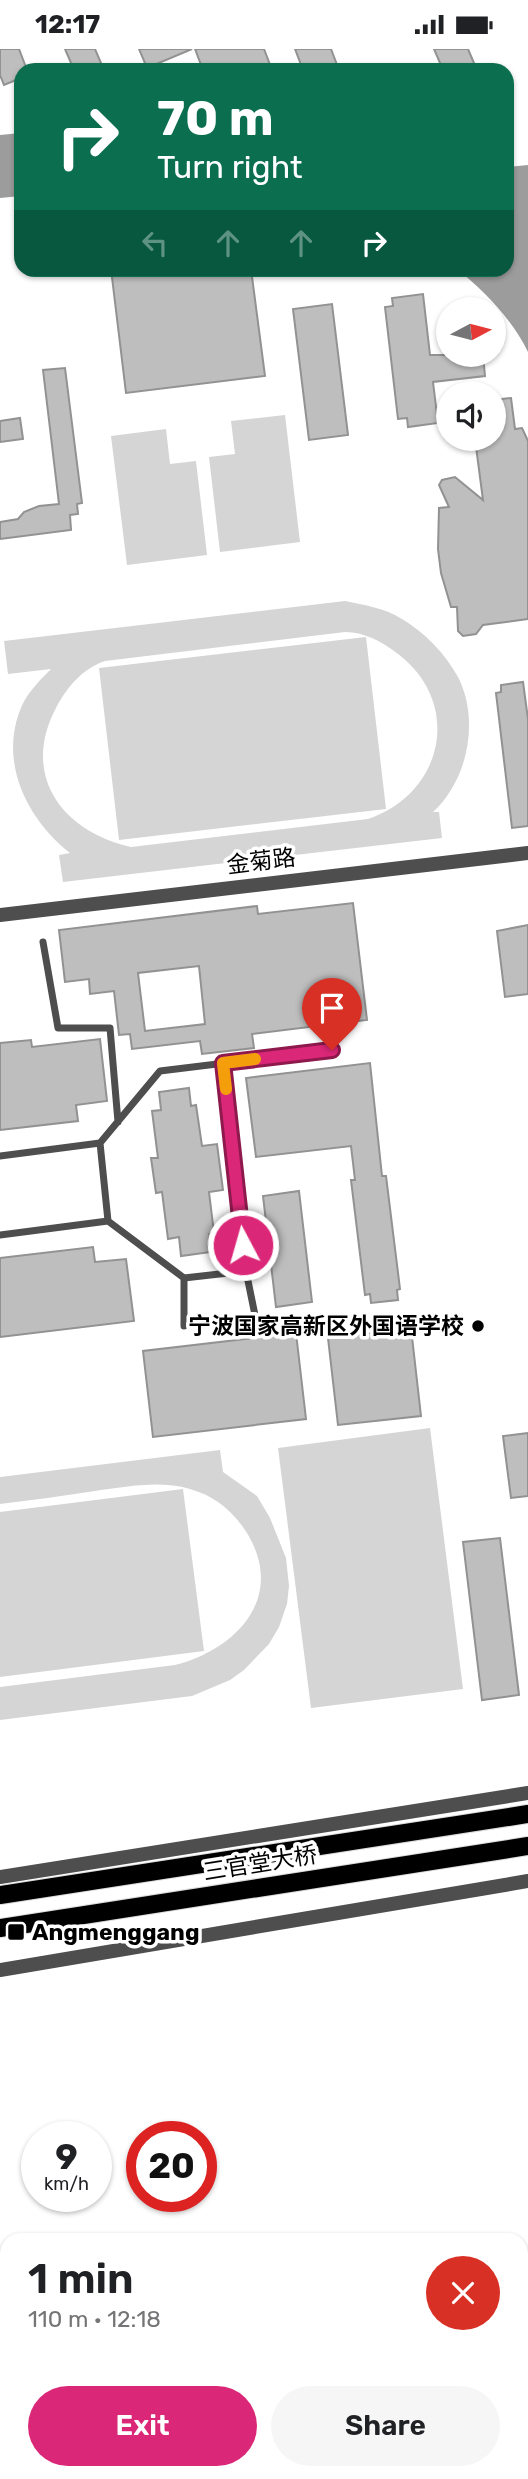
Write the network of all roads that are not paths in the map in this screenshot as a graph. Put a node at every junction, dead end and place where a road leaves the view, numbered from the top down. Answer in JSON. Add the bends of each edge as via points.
{"nodes":[{"id":1,"x":528,"y":853,"type":"edge"},
{"id":2,"x":0,"y":915,"type":"edge"},
{"id":3,"x":43,"y":942,"type":"dead end"},
{"id":4,"x":332,"y":1050,"type":"dead end"},
{"id":5,"x":223,"y":1063,"type":"junction"},
{"id":6,"x":118,"y":1122,"type":"junction"},
{"id":7,"x":100,"y":1143,"type":"junction"},
{"id":8,"x":0,"y":1156,"type":"edge"},
{"id":9,"x":108,"y":1221,"type":"junction"},
{"id":10,"x":0,"y":1235,"type":"edge"},
{"id":11,"x":246,"y":1271,"type":"junction"},
{"id":12,"x":184,"y":1278,"type":"junction"},
{"id":13,"x":256,"y":1320,"type":"dead end"},
{"id":14,"x":184,"y":1327,"type":"dead end"},
{"id":15,"x":528,"y":1793,"type":"edge"},
{"id":16,"x":528,"y":1814,"type":"edge"},
{"id":17,"x":528,"y":1846,"type":"edge"},
{"id":18,"x":0,"y":1877,"type":"edge"},
{"id":19,"x":528,"y":1881,"type":"edge"},
{"id":20,"x":0,"y":1895,"type":"edge"},
{"id":21,"x":0,"y":1928,"type":"edge"},
{"id":22,"x":0,"y":1970,"type":"edge"}],
"edges":[{"from":1,"to":2,"type":"street","name":"金菊路"},
{"from":3,"to":6,"type":"lane","via":[[58,1028],[110,1028]]},
{"from":4,"to":5,"type":"lane"},
{"from":5,"to":6,"type":"lane","via":[[160,1071]]},
{"from":5,"to":11,"type":"lane"},
{"from":6,"to":7,"type":"lane"},
{"from":7,"to":8,"type":"lane"},
{"from":7,"to":9,"type":"lane"},
{"from":9,"to":10,"type":"lane"},
{"from":9,"to":12,"type":"lane"},
{"from":11,"to":12,"type":"lane"},
{"from":11,"to":13,"type":"lane"},
{"from":12,"to":14,"type":"lane"},
{"from":15,"to":18,"type":"street"},
{"from":16,"to":20,"type":"main road","name":"三官堂大桥"},
{"from":17,"to":21,"type":"main road","name":"三官堂大桥"},
{"from":19,"to":22,"type":"street"}]}
